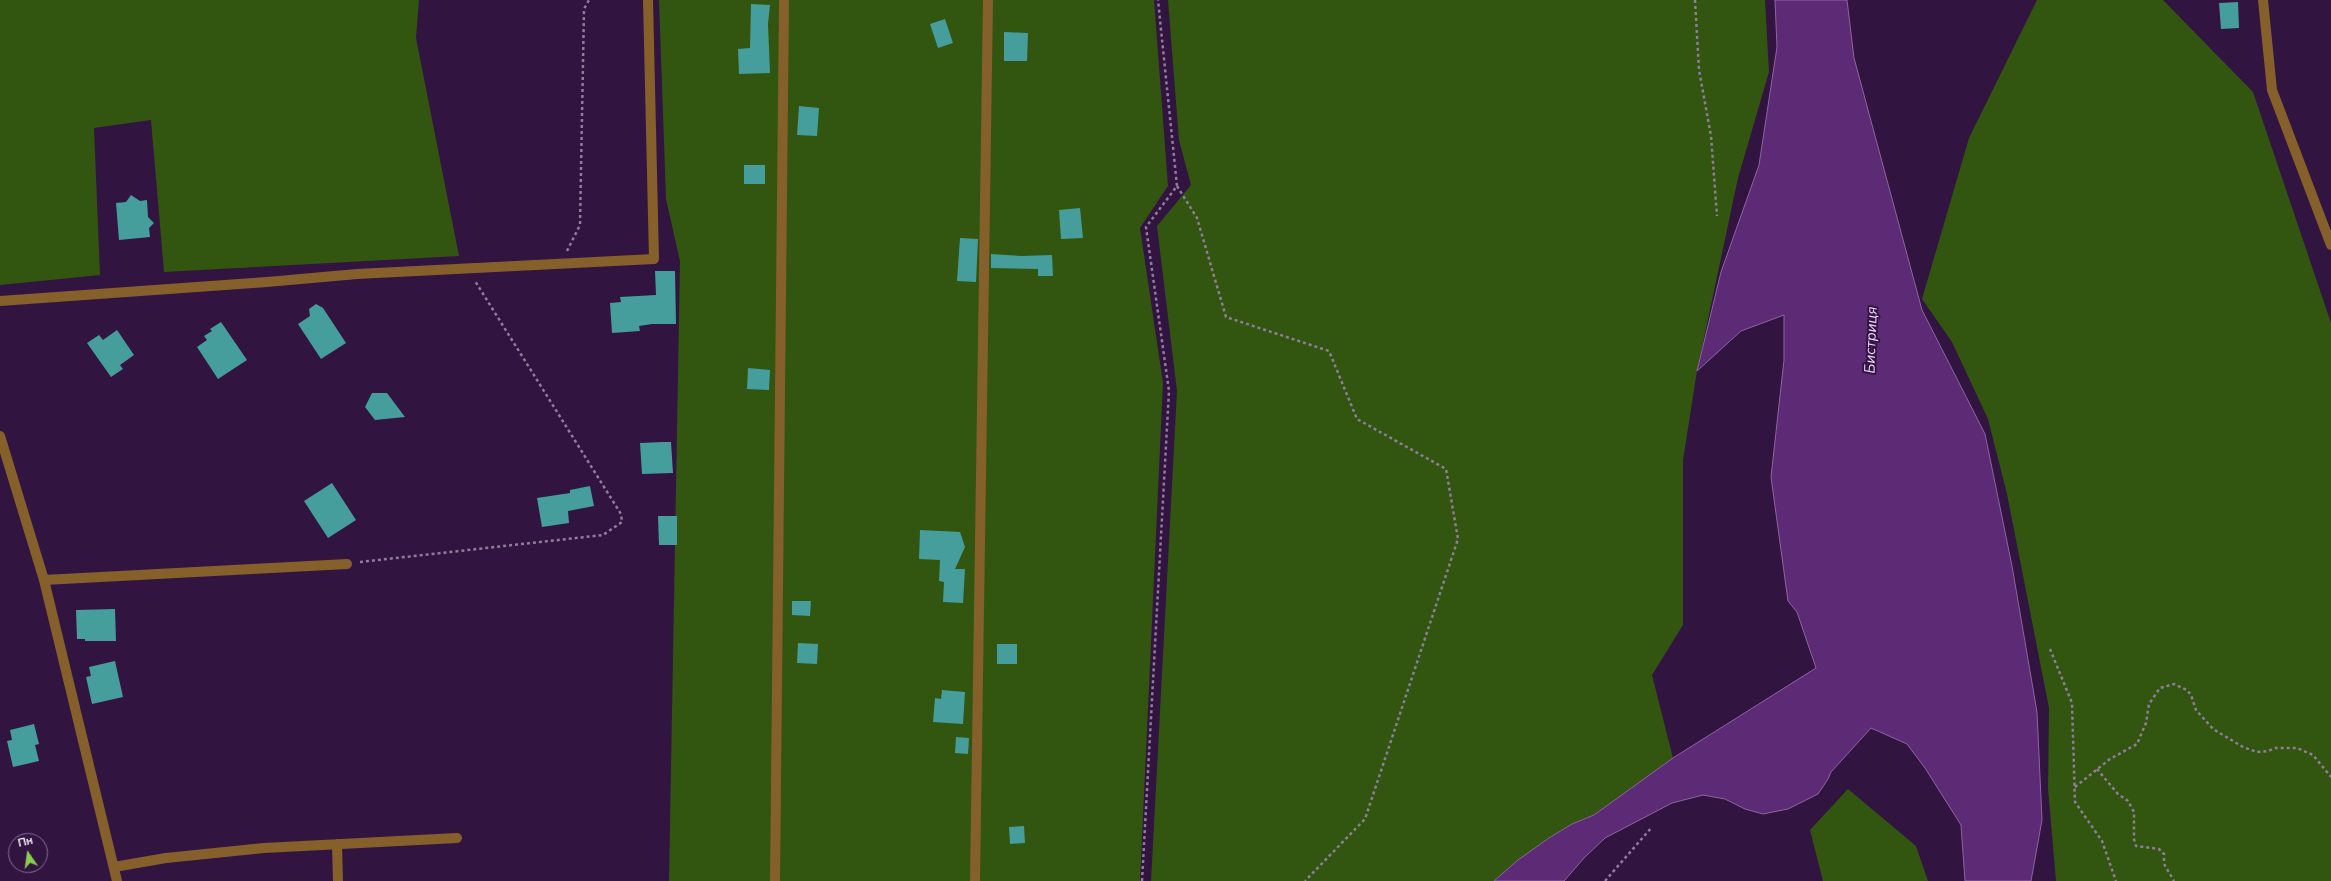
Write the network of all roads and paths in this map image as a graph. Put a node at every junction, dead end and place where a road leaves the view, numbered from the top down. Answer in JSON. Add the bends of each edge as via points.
{"nodes":[{"id":1,"x":589,"y":0,"type":"edge"},
{"id":2,"x":648,"y":0,"type":"edge"},
{"id":3,"x":784,"y":0,"type":"edge"},
{"id":4,"x":988,"y":0,"type":"edge"},
{"id":5,"x":1158,"y":0,"type":"edge"},
{"id":6,"x":1695,"y":0,"type":"edge"},
{"id":7,"x":2263,"y":0,"type":"edge"},
{"id":8,"x":1177,"y":186,"type":"junction"},
{"id":9,"x":1717,"y":216,"type":"dead end"},
{"id":10,"x":2331,"y":245,"type":"edge"},
{"id":11,"x":561,"y":264,"type":"junction"},
{"id":12,"x":467,"y":268,"type":"junction"},
{"id":13,"x":0,"y":301,"type":"edge"},
{"id":14,"x":0,"y":436,"type":"edge"},
{"id":15,"x":347,"y":564,"type":"joint"},
{"id":16,"x":44,"y":580,"type":"junction"},
{"id":17,"x":2050,"y":649,"type":"dead end"},
{"id":18,"x":2097,"y":769,"type":"junction"},
{"id":19,"x":2331,"y":777,"type":"edge"},
{"id":20,"x":2075,"y":787,"type":"junction"},
{"id":21,"x":1652,"y":827,"type":"dead end"},
{"id":22,"x":457,"y":838,"type":"dead end"},
{"id":23,"x":337,"y":844,"type":"junction"},
{"id":24,"x":114,"y":867,"type":"junction"},
{"id":25,"x":117,"y":881,"type":"edge"},
{"id":26,"x":338,"y":881,"type":"edge"},
{"id":27,"x":775,"y":881,"type":"edge"},
{"id":28,"x":975,"y":881,"type":"edge"},
{"id":29,"x":1142,"y":881,"type":"edge"},
{"id":30,"x":1305,"y":881,"type":"edge"},
{"id":31,"x":1605,"y":881,"type":"edge"},
{"id":32,"x":2116,"y":881,"type":"edge"},
{"id":33,"x":2174,"y":881,"type":"edge"}],
"edges":[{"from":1,"to":11,"type":"path","via":[[584,9],[580,225]]},
{"from":2,"to":11,"type":"street","via":[[654,259]]},
{"from":3,"to":27,"type":"street"},
{"from":4,"to":28,"type":"street"},
{"from":5,"to":8,"type":"path"},
{"from":6,"to":9,"type":"path","via":[[1698,63],[1711,144]]},
{"from":7,"to":10,"type":"street","via":[[2272,90]]},
{"from":8,"to":29,"type":"path","via":[[1146,228],[1169,391]]},
{"from":8,"to":30,"type":"path","via":[[1197,218],[1226,316],[1329,352],[1357,419],[1446,469],[1458,539],[1365,819]]},
{"from":11,"to":12,"type":"street"},
{"from":12,"to":13,"type":"street"},
{"from":12,"to":15,"type":"path","via":[[621,514],[622,522],[603,535]]},
{"from":14,"to":16,"type":"street"},
{"from":15,"to":16,"type":"street"},
{"from":16,"to":24,"type":"street","via":[[57,643]]},
{"from":17,"to":20,"type":"path","via":[[2072,703]]},
{"from":18,"to":19,"type":"path","via":[[2137,744],[2146,723],[2149,704],[2160,688],[2174,684],[2191,695],[2196,710],[2213,729],[2243,748],[2257,752],[2275,748],[2298,748],[2313,755]]},
{"from":18,"to":20,"type":"path"},
{"from":18,"to":33,"type":"path","via":[[2118,794],[2128,801],[2134,812],[2136,846],[2160,849],[2164,854],[2164,864]]},
{"from":20,"to":32,"type":"path","via":[[2075,802],[2102,841]]},
{"from":21,"to":31,"type":"path"},
{"from":22,"to":23,"type":"street"},
{"from":23,"to":24,"type":"street","via":[[166,858]]},
{"from":23,"to":26,"type":"street"},
{"from":24,"to":25,"type":"street"}]}
